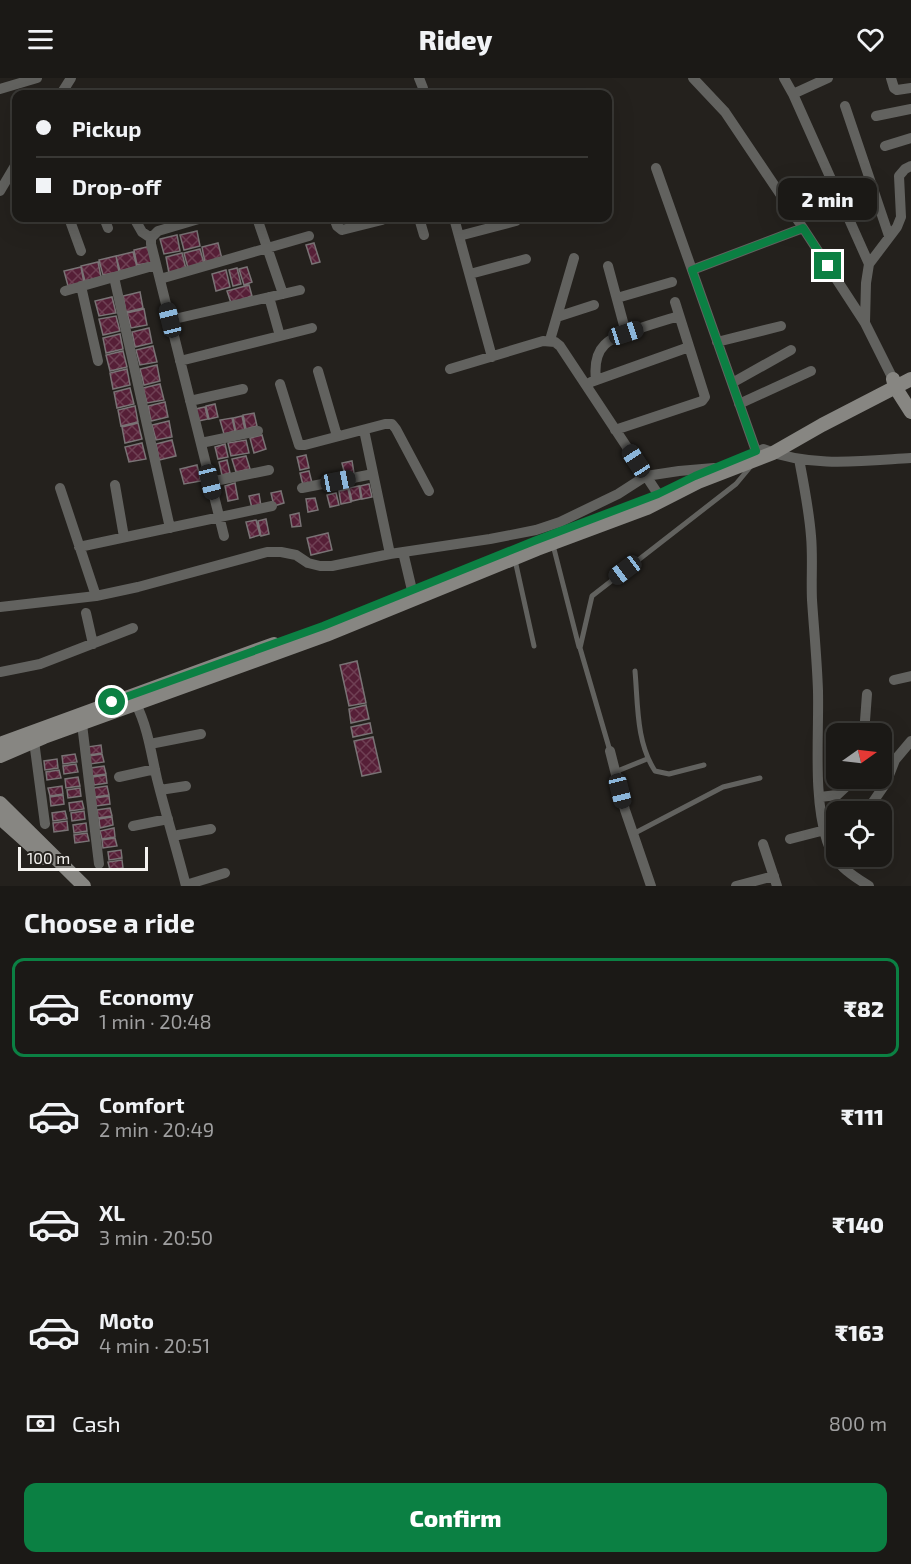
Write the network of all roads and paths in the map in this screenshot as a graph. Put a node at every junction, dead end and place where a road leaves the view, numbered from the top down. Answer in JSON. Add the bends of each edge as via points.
{"nodes":[{"id":1,"x":37,"y":78,"type":"edge"},
{"id":2,"x":693,"y":78,"type":"edge"},
{"id":3,"x":784,"y":78,"type":"edge"},
{"id":4,"x":891,"y":78,"type":"edge"},
{"id":5,"x":822,"y":79,"type":"edge"},
{"id":6,"x":910,"y":85,"type":"edge"},
{"id":7,"x":0,"y":89,"type":"edge"},
{"id":8,"x":793,"y":94,"type":"junction"},
{"id":9,"x":845,"y":106,"type":"dead end"},
{"id":10,"x":911,"y":109,"type":"edge"},
{"id":11,"x":876,"y":116,"type":"dead end"},
{"id":12,"x":911,"y":138,"type":"edge"},
{"id":13,"x":885,"y":146,"type":"dead end"},
{"id":14,"x":911,"y":166,"type":"edge"},
{"id":15,"x":656,"y":168,"type":"dead end"},
{"id":16,"x":12,"y":171,"type":"edge"},
{"id":17,"x":0,"y":191,"type":"edge"},
{"id":18,"x":70,"y":222,"type":"edge"},
{"id":19,"x":136,"y":222,"type":"edge"},
{"id":20,"x":188,"y":222,"type":"edge"},
{"id":21,"x":258,"y":222,"type":"edge"},
{"id":22,"x":336,"y":222,"type":"edge"},
{"id":23,"x":374,"y":222,"type":"edge"},
{"id":24,"x":420,"y":222,"type":"edge"},
{"id":25,"x":455,"y":222,"type":"edge"},
{"id":26,"x":512,"y":222,"type":"edge"},
{"id":27,"x":803,"y":228,"type":"junction"},
{"id":28,"x":424,"y":235,"type":"dead end"},
{"id":29,"x":309,"y":236,"type":"dead end"},
{"id":30,"x":459,"y":236,"type":"junction"},
{"id":31,"x":889,"y":236,"type":"junction"},
{"id":32,"x":151,"y":238,"type":"junction"},
{"id":33,"x":267,"y":248,"type":"junction"},
{"id":34,"x":81,"y":251,"type":"dead end"},
{"id":35,"x":574,"y":258,"type":"dead end"},
{"id":36,"x":526,"y":260,"type":"dead end"},
{"id":37,"x":869,"y":264,"type":"junction"},
{"id":38,"x":156,"y":265,"type":"junction"},
{"id":39,"x":608,"y":266,"type":"dead end"},
{"id":40,"x":692,"y":270,"type":"junction"},
{"id":41,"x":470,"y":274,"type":"junction"},
{"id":42,"x":114,"y":277,"type":"junction"},
{"id":43,"x":160,"y":279,"type":"junction"},
{"id":44,"x":672,"y":282,"type":"dead end"},
{"id":45,"x":81,"y":286,"type":"junction"},
{"id":46,"x":300,"y":290,"type":"dead end"},
{"id":47,"x":65,"y":291,"type":"dead end"},
{"id":48,"x":283,"y":294,"type":"junction"},
{"id":49,"x":269,"y":297,"type":"junction"},
{"id":50,"x":617,"y":297,"type":"junction"},
{"id":51,"x":675,"y":302,"type":"dead end"},
{"id":52,"x":594,"y":305,"type":"dead end"},
{"id":53,"x":557,"y":316,"type":"junction"},
{"id":54,"x":679,"y":316,"type":"junction"},
{"id":55,"x":170,"y":320,"type":"junction"},
{"id":56,"x":865,"y":323,"type":"junction"},
{"id":57,"x":781,"y":326,"type":"dead end"},
{"id":58,"x":312,"y":328,"type":"dead end"},
{"id":59,"x":626,"y":333,"type":"junction"},
{"id":60,"x":280,"y":336,"type":"junction"},
{"id":61,"x":550,"y":340,"type":"junction"},
{"id":62,"x":717,"y":342,"type":"junction"},
{"id":63,"x":689,"y":347,"type":"junction"},
{"id":64,"x":791,"y":350,"type":"dead end"},
{"id":65,"x":492,"y":357,"type":"junction"},
{"id":66,"x":98,"y":361,"type":"dead end"},
{"id":67,"x":180,"y":362,"type":"junction"},
{"id":68,"x":450,"y":369,"type":"dead end"},
{"id":69,"x":911,"y":370,"type":"edge"},
{"id":70,"x":318,"y":371,"type":"dead end"},
{"id":71,"x":811,"y":371,"type":"dead end"},
{"id":72,"x":911,"y":378,"type":"edge"},
{"id":73,"x":596,"y":380,"type":"junction"},
{"id":74,"x":732,"y":383,"type":"junction"},
{"id":75,"x":894,"y":383,"type":"junction"},
{"id":76,"x":280,"y":384,"type":"dead end"},
{"id":77,"x":585,"y":384,"type":"junction"},
{"id":78,"x":243,"y":389,"type":"dead end"},
{"id":79,"x":190,"y":401,"type":"junction"},
{"id":80,"x":739,"y":404,"type":"junction"},
{"id":81,"x":911,"y":411,"type":"edge"},
{"id":82,"x":364,"y":430,"type":"junction"},
{"id":83,"x":615,"y":430,"type":"junction"},
{"id":84,"x":258,"y":431,"type":"dead end"},
{"id":85,"x":337,"y":436,"type":"junction"},
{"id":86,"x":201,"y":444,"type":"junction"},
{"id":87,"x":762,"y":453,"type":"junction"},
{"id":88,"x":911,"y":458,"type":"edge"},
{"id":89,"x":799,"y":459,"type":"junction"},
{"id":90,"x":714,"y":468,"type":"junction"},
{"id":91,"x":270,"y":470,"type":"dead end"},
{"id":92,"x":373,"y":474,"type":"junction"},
{"id":93,"x":646,"y":476,"type":"junction"},
{"id":94,"x":210,"y":482,"type":"junction"},
{"id":95,"x":115,"y":485,"type":"dead end"},
{"id":96,"x":60,"y":488,"type":"dead end"},
{"id":97,"x":302,"y":488,"type":"dead end"},
{"id":98,"x":429,"y":492,"type":"dead end"},
{"id":99,"x":658,"y":494,"type":"junction"},
{"id":100,"x":272,"y":506,"type":"dead end"},
{"id":101,"x":219,"y":517,"type":"junction"},
{"id":102,"x":170,"y":528,"type":"junction"},
{"id":103,"x":224,"y":536,"type":"dead end"},
{"id":104,"x":124,"y":537,"type":"junction"},
{"id":105,"x":553,"y":543,"type":"junction"},
{"id":106,"x":79,"y":547,"type":"junction"},
{"id":107,"x":403,"y":552,"type":"junction"},
{"id":108,"x":390,"y":554,"type":"junction"},
{"id":109,"x":514,"y":558,"type":"junction"},
{"id":110,"x":412,"y":590,"type":"junction"},
{"id":111,"x":96,"y":596,"type":"junction"},
{"id":112,"x":0,"y":607,"type":"edge"},
{"id":113,"x":86,"y":613,"type":"dead end"},
{"id":114,"x":133,"y":628,"type":"dead end"},
{"id":115,"x":93,"y":644,"type":"junction"},
{"id":116,"x":534,"y":646,"type":"dead end"},
{"id":117,"x":580,"y":648,"type":"junction"},
{"id":118,"x":635,"y":670,"type":"dead end"},
{"id":119,"x":0,"y":672,"type":"edge"},
{"id":120,"x":911,"y":676,"type":"edge"},
{"id":121,"x":894,"y":680,"type":"dead end"},
{"id":122,"x":867,"y":694,"type":"dead end"},
{"id":123,"x":136,"y":704,"type":"junction"},
{"id":124,"x":865,"y":723,"type":"edge"},
{"id":125,"x":82,"y":724,"type":"junction"},
{"id":126,"x":201,"y":734,"type":"dead end"},
{"id":127,"x":34,"y":741,"type":"junction"},
{"id":128,"x":911,"y":741,"type":"edge"},
{"id":129,"x":0,"y":744,"type":"edge"},
{"id":130,"x":150,"y":744,"type":"junction"},
{"id":131,"x":610,"y":751,"type":"joint"},
{"id":132,"x":0,"y":756,"type":"edge"},
{"id":133,"x":647,"y":759,"type":"junction"},
{"id":134,"x":892,"y":759,"type":"edge"},
{"id":135,"x":895,"y":760,"type":"junction"},
{"id":136,"x":704,"y":765,"type":"dead end"},
{"id":137,"x":892,"y":765,"type":"edge"},
{"id":138,"x":155,"y":769,"type":"junction"},
{"id":139,"x":615,"y":772,"type":"junction"},
{"id":140,"x":119,"y":777,"type":"dead end"},
{"id":141,"x":760,"y":778,"type":"dead end"},
{"id":142,"x":186,"y":786,"type":"dead end"},
{"id":143,"x":843,"y":789,"type":"edge"},
{"id":144,"x":160,"y":790,"type":"junction"},
{"id":145,"x":820,"y":797,"type":"junction"},
{"id":146,"x":0,"y":803,"type":"edge"},
{"id":147,"x":168,"y":819,"type":"junction"},
{"id":148,"x":1,"y":820,"type":"edge"},
{"id":149,"x":45,"y":824,"type":"dead end"},
{"id":150,"x":133,"y":826,"type":"dead end"},
{"id":151,"x":211,"y":829,"type":"dead end"},
{"id":152,"x":825,"y":830,"type":"junction"},
{"id":153,"x":633,"y":834,"type":"junction"},
{"id":154,"x":173,"y":836,"type":"junction"},
{"id":155,"x":790,"y":839,"type":"dead end"},
{"id":156,"x":763,"y":844,"type":"dead end"},
{"id":157,"x":99,"y":864,"type":"dead end"},
{"id":158,"x":225,"y":873,"type":"dead end"},
{"id":159,"x":775,"y":881,"type":"edge"},
{"id":160,"x":76,"y":886,"type":"edge"},
{"id":161,"x":84,"y":886,"type":"edge"},
{"id":162,"x":186,"y":886,"type":"edge"},
{"id":163,"x":651,"y":886,"type":"edge"},
{"id":164,"x":737,"y":886,"type":"edge"},
{"id":165,"x":869,"y":886,"type":"edge"}],
"edges":[{"from":1,"to":7,"type":"street"},
{"from":2,"to":27,"type":"street","via":[[725,112]]},
{"from":3,"to":8,"type":"street"},
{"from":4,"to":6,"type":"street","via":[[897,90]]},
{"from":5,"to":8,"type":"street"},
{"from":8,"to":37,"type":"street"},
{"from":9,"to":31,"type":"street"},
{"from":10,"to":11,"type":"street"},
{"from":12,"to":13,"type":"street"},
{"from":14,"to":31,"type":"street","via":[[899,176],[901,217]]},
{"from":15,"to":40,"type":"street"},
{"from":16,"to":17,"type":"street"},
{"from":18,"to":34,"type":"street"},
{"from":19,"to":32,"type":"street"},
{"from":20,"to":32,"type":"street","via":[[158,231]]},
{"from":21,"to":33,"type":"street"},
{"from":22,"to":23,"type":"street","via":[[339,230]]},
{"from":24,"to":28,"type":"street"},
{"from":25,"to":30,"type":"street"},
{"from":26,"to":30,"type":"street"},
{"from":27,"to":40,"type":"street"},
{"from":27,"to":56,"type":"street"},
{"from":29,"to":33,"type":"street"},
{"from":30,"to":41,"type":"street"},
{"from":31,"to":37,"type":"street"},
{"from":32,"to":38,"type":"street"},
{"from":33,"to":43,"type":"street"},
{"from":33,"to":48,"type":"street"},
{"from":35,"to":53,"type":"street"},
{"from":36,"to":41,"type":"street"},
{"from":37,"to":56,"type":"street"},
{"from":38,"to":42,"type":"street"},
{"from":38,"to":43,"type":"street"},
{"from":39,"to":50,"type":"street"},
{"from":40,"to":62,"type":"street"},
{"from":41,"to":65,"type":"street"},
{"from":42,"to":45,"type":"street"},
{"from":42,"to":102,"type":"street"},
{"from":43,"to":55,"type":"street"},
{"from":44,"to":50,"type":"street"},
{"from":45,"to":47,"type":"street"},
{"from":45,"to":66,"type":"street"},
{"from":46,"to":48,"type":"street"},
{"from":48,"to":49,"type":"street"},
{"from":49,"to":55,"type":"street"},
{"from":49,"to":60,"type":"street"},
{"from":50,"to":59,"type":"street"},
{"from":51,"to":54,"type":"street"},
{"from":52,"to":53,"type":"street"},
{"from":53,"to":61,"type":"street"},
{"from":54,"to":59,"type":"street"},
{"from":54,"to":63,"type":"street"},
{"from":55,"to":67,"type":"street"},
{"from":56,"to":75,"type":"street"},
{"from":57,"to":62,"type":"street"},
{"from":58,"to":60,"type":"street"},
{"from":59,"to":73,"type":"street","via":[[607,340],[599,352]]},
{"from":60,"to":67,"type":"street"},
{"from":61,"to":65,"type":"street"},
{"from":61,"to":77,"type":"street","via":[[560,346]]},
{"from":62,"to":74,"type":"street"},
{"from":63,"to":73,"type":"street"},
{"from":63,"to":83,"type":"street","via":[[704,390],[702,401]]},
{"from":64,"to":74,"type":"street"},
{"from":65,"to":68,"type":"street"},
{"from":67,"to":79,"type":"street"},
{"from":69,"to":75,"type":"street"},
{"from":70,"to":85,"type":"street"},
{"from":71,"to":80,"type":"street"},
{"from":72,"to":75,"type":"street"},
{"from":73,"to":77,"type":"street"},
{"from":74,"to":80,"type":"street"},
{"from":75,"to":81,"type":"street"},
{"from":75,"to":87,"type":"street"},
{"from":76,"to":85,"type":"street","via":[[299,445]]},
{"from":77,"to":83,"type":"street"},
{"from":78,"to":79,"type":"street"},
{"from":79,"to":86,"type":"street"},
{"from":80,"to":87,"type":"street"},
{"from":82,"to":85,"type":"street"},
{"from":82,"to":92,"type":"street"},
{"from":82,"to":98,"type":"street","via":[[392,424]]},
{"from":83,"to":93,"type":"street"},
{"from":84,"to":86,"type":"street"},
{"from":86,"to":94,"type":"street"},
{"from":87,"to":89,"type":"street"},
{"from":87,"to":90,"type":"street"},
{"from":87,"to":105,"type":"street","via":[[647,508]]},
{"from":87,"to":117,"type":"lane","via":[[736,484],[591,596]]},
{"from":88,"to":89,"type":"street"},
{"from":89,"to":145,"type":"street","via":[[811,539]]},
{"from":90,"to":93,"type":"street"},
{"from":90,"to":99,"type":"street"},
{"from":91,"to":94,"type":"street"},
{"from":92,"to":97,"type":"street"},
{"from":92,"to":108,"type":"street"},
{"from":93,"to":99,"type":"street"},
{"from":93,"to":107,"type":"street","via":[[618,494],[536,530]]},
{"from":94,"to":101,"type":"street"},
{"from":95,"to":104,"type":"street"},
{"from":96,"to":106,"type":"street"},
{"from":99,"to":110,"type":"street"},
{"from":100,"to":101,"type":"street"},
{"from":101,"to":102,"type":"street"},
{"from":101,"to":103,"type":"street"},
{"from":102,"to":104,"type":"street"},
{"from":104,"to":106,"type":"street"},
{"from":105,"to":109,"type":"street"},
{"from":105,"to":117,"type":"lane"},
{"from":106,"to":111,"type":"street"},
{"from":107,"to":108,"type":"street"},
{"from":107,"to":110,"type":"street"},
{"from":108,"to":111,"type":"street","via":[[320,566],[296,555],[267,552]]},
{"from":109,"to":116,"type":"lane"},
{"from":109,"to":123,"type":"street","via":[[326,635]]},
{"from":110,"to":129,"type":"street"},
{"from":111,"to":112,"type":"street"},
{"from":113,"to":115,"type":"street"},
{"from":114,"to":115,"type":"street"},
{"from":115,"to":119,"type":"street","via":[[39,664]]},
{"from":117,"to":131,"type":"lane"},
{"from":118,"to":133,"type":"lane","via":[[642,746]]},
{"from":120,"to":121,"type":"street"},
{"from":122,"to":124,"type":"street"},
{"from":123,"to":125,"type":"street"},
{"from":123,"to":130,"type":"street"},
{"from":125,"to":127,"type":"street"},
{"from":125,"to":157,"type":"street"},
{"from":126,"to":130,"type":"street"},
{"from":127,"to":132,"type":"street"},
{"from":127,"to":149,"type":"street"},
{"from":128,"to":135,"type":"street"},
{"from":130,"to":138,"type":"street"},
{"from":131,"to":139,"type":"street"},
{"from":133,"to":136,"type":"lane","via":[[655,771],[669,774]]},
{"from":133,"to":139,"type":"lane"},
{"from":134,"to":135,"type":"street"},
{"from":135,"to":137,"type":"street"},
{"from":138,"to":140,"type":"street"},
{"from":138,"to":144,"type":"street"},
{"from":139,"to":153,"type":"street"},
{"from":141,"to":153,"type":"lane","via":[[723,787]]},
{"from":142,"to":144,"type":"street"},
{"from":143,"to":145,"type":"street","via":[[837,795]]},
{"from":144,"to":147,"type":"street"},
{"from":145,"to":152,"type":"street"},
{"from":146,"to":161,"type":"street"},
{"from":147,"to":150,"type":"street"},
{"from":147,"to":154,"type":"street"},
{"from":148,"to":160,"type":"street"},
{"from":151,"to":154,"type":"street"},
{"from":152,"to":155,"type":"street"},
{"from":152,"to":165,"type":"street","via":[[835,859],[845,871]]},
{"from":153,"to":163,"type":"street"},
{"from":154,"to":162,"type":"street"},
{"from":156,"to":159,"type":"street"},
{"from":158,"to":162,"type":"street"},
{"from":159,"to":164,"type":"street"}]}
